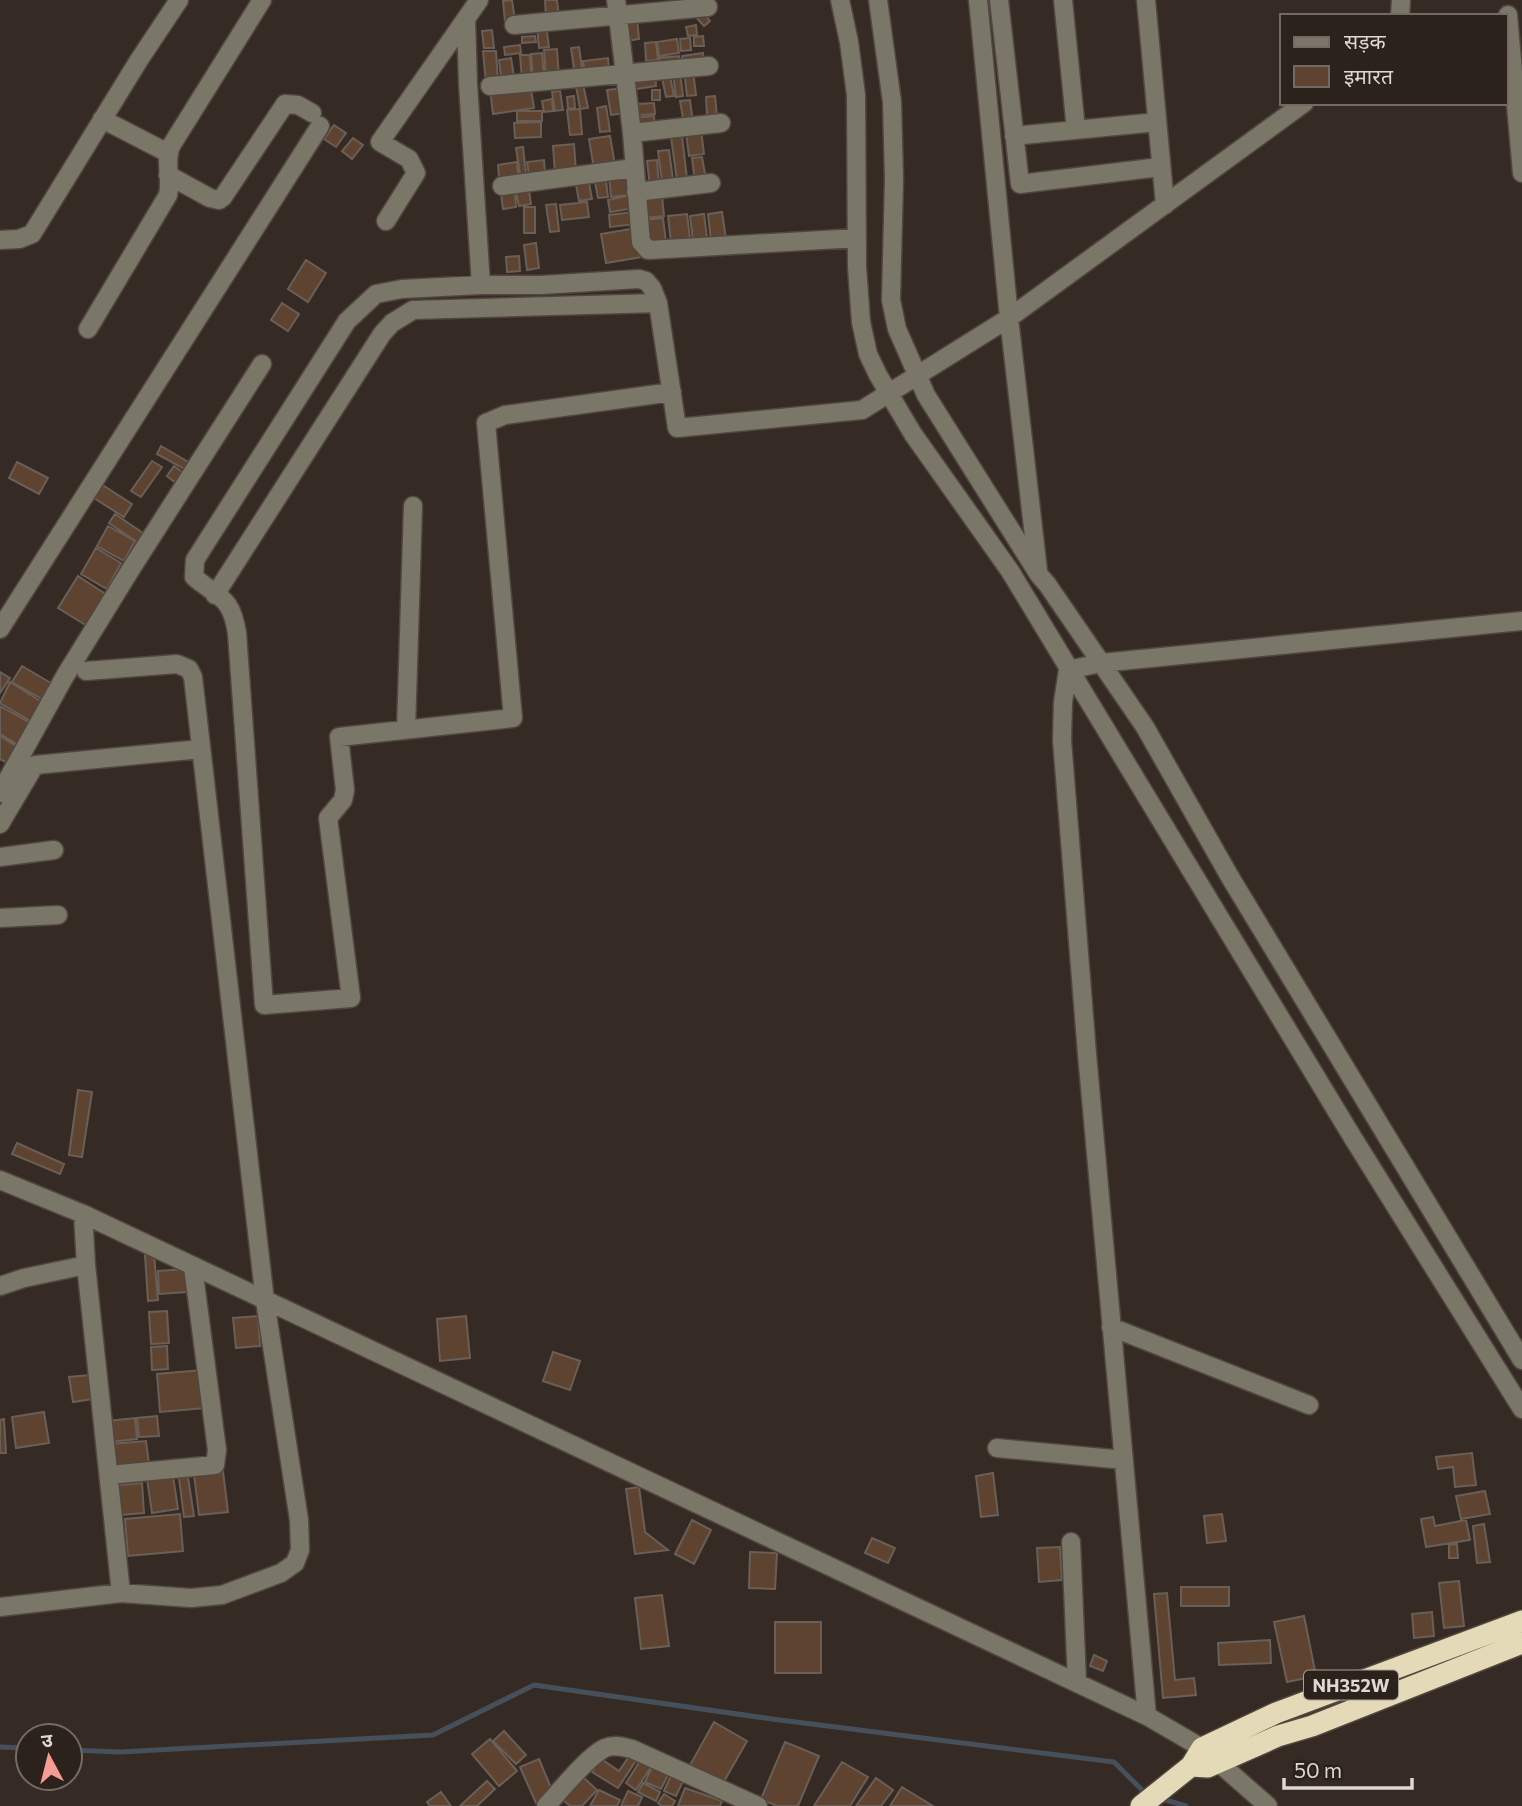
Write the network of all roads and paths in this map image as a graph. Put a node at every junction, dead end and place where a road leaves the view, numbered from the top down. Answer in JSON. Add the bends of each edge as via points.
{"nodes":[{"id":1,"x":179,"y":0,"type":"edge"},
{"id":2,"x":262,"y":0,"type":"edge"},
{"id":3,"x":479,"y":0,"type":"edge"},
{"id":4,"x":840,"y":0,"type":"edge"},
{"id":5,"x":878,"y":0,"type":"edge"},
{"id":6,"x":978,"y":0,"type":"edge"},
{"id":7,"x":999,"y":0,"type":"edge"},
{"id":8,"x":1063,"y":0,"type":"edge"},
{"id":9,"x":1146,"y":0,"type":"edge"},
{"id":10,"x":708,"y":7,"type":"dead end"},
{"id":11,"x":617,"y":8,"type":"edge"},
{"id":12,"x":466,"y":20,"type":"junction"},
{"id":13,"x":1513,"y":21,"type":"edge"},
{"id":14,"x":514,"y":25,"type":"dead end"},
{"id":15,"x":709,"y":66,"type":"dead end"},
{"id":16,"x":625,"y":74,"type":"junction"},
{"id":17,"x":490,"y":86,"type":"dead end"},
{"id":18,"x":1301,"y":105,"type":"edge"},
{"id":19,"x":103,"y":118,"type":"junction"},
{"id":20,"x":1157,"y":122,"type":"junction"},
{"id":21,"x":721,"y":124,"type":"dead end"},
{"id":22,"x":1076,"y":130,"type":"junction"},
{"id":23,"x":632,"y":133,"type":"junction"},
{"id":24,"x":1014,"y":136,"type":"junction"},
{"id":25,"x":168,"y":153,"type":"junction"},
{"id":26,"x":1160,"y":167,"type":"junction"},
{"id":27,"x":634,"y":168,"type":"junction"},
{"id":28,"x":1522,"y":173,"type":"edge"},
{"id":29,"x":168,"y":175,"type":"junction"},
{"id":30,"x":711,"y":183,"type":"dead end"},
{"id":31,"x":502,"y":186,"type":"dead end"},
{"id":32,"x":636,"y":192,"type":"junction"},
{"id":33,"x":1165,"y":205,"type":"junction"},
{"id":34,"x":386,"y":221,"type":"dead end"},
{"id":35,"x":857,"y":238,"type":"junction"},
{"id":36,"x":0,"y":240,"type":"edge"},
{"id":37,"x":481,"y":285,"type":"junction"},
{"id":38,"x":658,"y":303,"type":"junction"},
{"id":39,"x":1009,"y":318,"type":"junction"},
{"id":40,"x":88,"y":329,"type":"dead end"},
{"id":41,"x":262,"y":363,"type":"dead end"},
{"id":42,"x":918,"y":376,"type":"junction"},
{"id":43,"x":672,"y":392,"type":"junction"},
{"id":44,"x":888,"y":394,"type":"junction"},
{"id":45,"x":412,"y":506,"type":"dead end"},
{"id":46,"x":1039,"y":575,"type":"junction"},
{"id":47,"x":215,"y":595,"type":"junction"},
{"id":48,"x":1028,"y":602,"type":"junction"},
{"id":49,"x":1522,"y":621,"type":"edge"},
{"id":50,"x":0,"y":629,"type":"edge"},
{"id":51,"x":1101,"y":663,"type":"junction"},
{"id":52,"x":1068,"y":670,"type":"junction"},
{"id":53,"x":86,"y":671,"type":"dead end"},
{"id":54,"x":406,"y":730,"type":"junction"},
{"id":55,"x":201,"y":749,"type":"junction"},
{"id":56,"x":0,"y":793,"type":"edge"},
{"id":57,"x":0,"y":824,"type":"edge"},
{"id":58,"x":54,"y":850,"type":"dead end"},
{"id":59,"x":0,"y":857,"type":"edge"},
{"id":60,"x":58,"y":915,"type":"dead end"},
{"id":61,"x":0,"y":918,"type":"edge"},
{"id":62,"x":0,"y":1180,"type":"edge"},
{"id":63,"x":83,"y":1214,"type":"junction"},
{"id":64,"x":86,"y":1265,"type":"junction"},
{"id":65,"x":193,"y":1267,"type":"junction"},
{"id":66,"x":0,"y":1286,"type":"edge"},
{"id":67,"x":265,"y":1301,"type":"junction"},
{"id":68,"x":1111,"y":1327,"type":"junction"},
{"id":69,"x":1522,"y":1360,"type":"edge"},
{"id":70,"x":1309,"y":1405,"type":"dead end"},
{"id":71,"x":1522,"y":1409,"type":"edge"},
{"id":72,"x":997,"y":1448,"type":"dead end"},
{"id":73,"x":1124,"y":1460,"type":"junction"},
{"id":74,"x":109,"y":1475,"type":"junction"},
{"id":75,"x":1071,"y":1542,"type":"dead end"},
{"id":76,"x":121,"y":1593,"type":"junction"},
{"id":77,"x":0,"y":1607,"type":"edge"},
{"id":78,"x":1522,"y":1621,"type":"edge"},
{"id":79,"x":1522,"y":1643,"type":"edge"},
{"id":80,"x":1077,"y":1682,"type":"junction"},
{"id":81,"x":1147,"y":1716,"type":"junction"},
{"id":82,"x":1220,"y":1762,"type":"junction"},
{"id":83,"x":1189,"y":1764,"type":"junction"},
{"id":84,"x":550,"y":1805,"type":"edge"},
{"id":85,"x":758,"y":1806,"type":"edge"},
{"id":86,"x":1141,"y":1806,"type":"edge"},
{"id":87,"x":1268,"y":1806,"type":"edge"}],
"edges":[{"from":1,"to":19,"type":"street"},
{"from":2,"to":25,"type":"street"},
{"from":3,"to":12,"type":"street"},
{"from":4,"to":35,"type":"street","via":[[856,95]]},
{"from":5,"to":42,"type":"street","via":[[892,102],[891,300],[897,329]]},
{"from":6,"to":39,"type":"street"},
{"from":7,"to":24,"type":"street"},
{"from":8,"to":22,"type":"street"},
{"from":9,"to":20,"type":"street"},
{"from":10,"to":11,"type":"street"},
{"from":11,"to":14,"type":"street"},
{"from":11,"to":16,"type":"street"},
{"from":12,"to":34,"type":"street","via":[[380,142],[409,159],[416,173]]},
{"from":12,"to":37,"type":"street"},
{"from":13,"to":28,"type":"street"},
{"from":15,"to":16,"type":"street"},
{"from":16,"to":17,"type":"street"},
{"from":16,"to":23,"type":"street"},
{"from":18,"to":33,"type":"street"},
{"from":19,"to":25,"type":"street"},
{"from":19,"to":36,"type":"street","via":[[32,234]]},
{"from":20,"to":22,"type":"street"},
{"from":20,"to":26,"type":"street"},
{"from":21,"to":23,"type":"street"},
{"from":22,"to":24,"type":"street"},
{"from":23,"to":27,"type":"street"},
{"from":24,"to":26,"type":"street","via":[[1020,184]]},
{"from":25,"to":29,"type":"street"},
{"from":26,"to":33,"type":"street"},
{"from":27,"to":31,"type":"street"},
{"from":27,"to":32,"type":"street"},
{"from":29,"to":40,"type":"street","via":[[170,188],[164,204]]},
{"from":29,"to":50,"type":"street","via":[[219,200],[285,104],[298,105],[316,120]]},
{"from":30,"to":32,"type":"street"},
{"from":32,"to":35,"type":"street","via":[[641,242],[649,250]]},
{"from":33,"to":39,"type":"street"},
{"from":35,"to":44,"type":"street","via":[[861,322],[868,354]]},
{"from":37,"to":38,"type":"street","via":[[639,279],[652,288]]},
{"from":37,"to":47,"type":"street","via":[[376,294],[347,320],[195,560],[194,577]]},
{"from":38,"to":43,"type":"street"},
{"from":38,"to":47,"type":"street","via":[[413,310],[392,323]]},
{"from":39,"to":42,"type":"street"},
{"from":39,"to":46,"type":"street"},
{"from":41,"to":56,"type":"street","via":[[65,676]]},
{"from":42,"to":44,"type":"street"},
{"from":42,"to":46,"type":"street"},
{"from":43,"to":44,"type":"street","via":[[677,428],[862,410]]},
{"from":43,"to":54,"type":"street","via":[[505,415],[486,423],[513,718]]},
{"from":44,"to":48,"type":"street"},
{"from":45,"to":54,"type":"street"},
{"from":46,"to":48,"type":"street"},
{"from":46,"to":51,"type":"street"},
{"from":47,"to":54,"type":"street","via":[[234,613],[237,633],[264,1005],[351,998],[328,818],[345,790],[339,737]]},
{"from":48,"to":52,"type":"street"},
{"from":49,"to":51,"type":"street"},
{"from":51,"to":52,"type":"street"},
{"from":51,"to":69,"type":"street","via":[[1145,727],[1230,877]]},
{"from":52,"to":68,"type":"street","via":[[1062,740]]},
{"from":52,"to":71,"type":"street"},
{"from":53,"to":55,"type":"street","via":[[177,664],[188,669],[196,689]]},
{"from":55,"to":57,"type":"street","via":[[35,765]]},
{"from":55,"to":67,"type":"street"},
{"from":58,"to":59,"type":"street"},
{"from":60,"to":61,"type":"street"},
{"from":62,"to":63,"type":"street"},
{"from":63,"to":64,"type":"street"},
{"from":63,"to":65,"type":"street"},
{"from":64,"to":66,"type":"street"},
{"from":64,"to":74,"type":"street"},
{"from":65,"to":67,"type":"street"},
{"from":65,"to":74,"type":"street","via":[[217,1450],[215,1465]]},
{"from":67,"to":76,"type":"street","via":[[299,1520],[300,1550],[295,1563],[257,1583],[205,1598]]},
{"from":67,"to":80,"type":"street"},
{"from":68,"to":70,"type":"street"},
{"from":68,"to":73,"type":"street"},
{"from":72,"to":73,"type":"street"},
{"from":73,"to":81,"type":"street"},
{"from":74,"to":76,"type":"street"},
{"from":75,"to":80,"type":"street"},
{"from":76,"to":77,"type":"street"},
{"from":78,"to":83,"type":"highway","number":"NH352W","via":[[1276,1713]]},
{"from":79,"to":82,"type":"highway","number":"NH352W"},
{"from":80,"to":81,"type":"street"},
{"from":81,"to":83,"type":"street"},
{"from":82,"to":83,"type":"highway","number":"NH352W","via":[[1208,1767]]},
{"from":82,"to":87,"type":"street"},
{"from":83,"to":86,"type":"highway","number":"NH352W"},
{"from":84,"to":85,"type":"street","via":[[596,1754],[617,1746]]}]}
